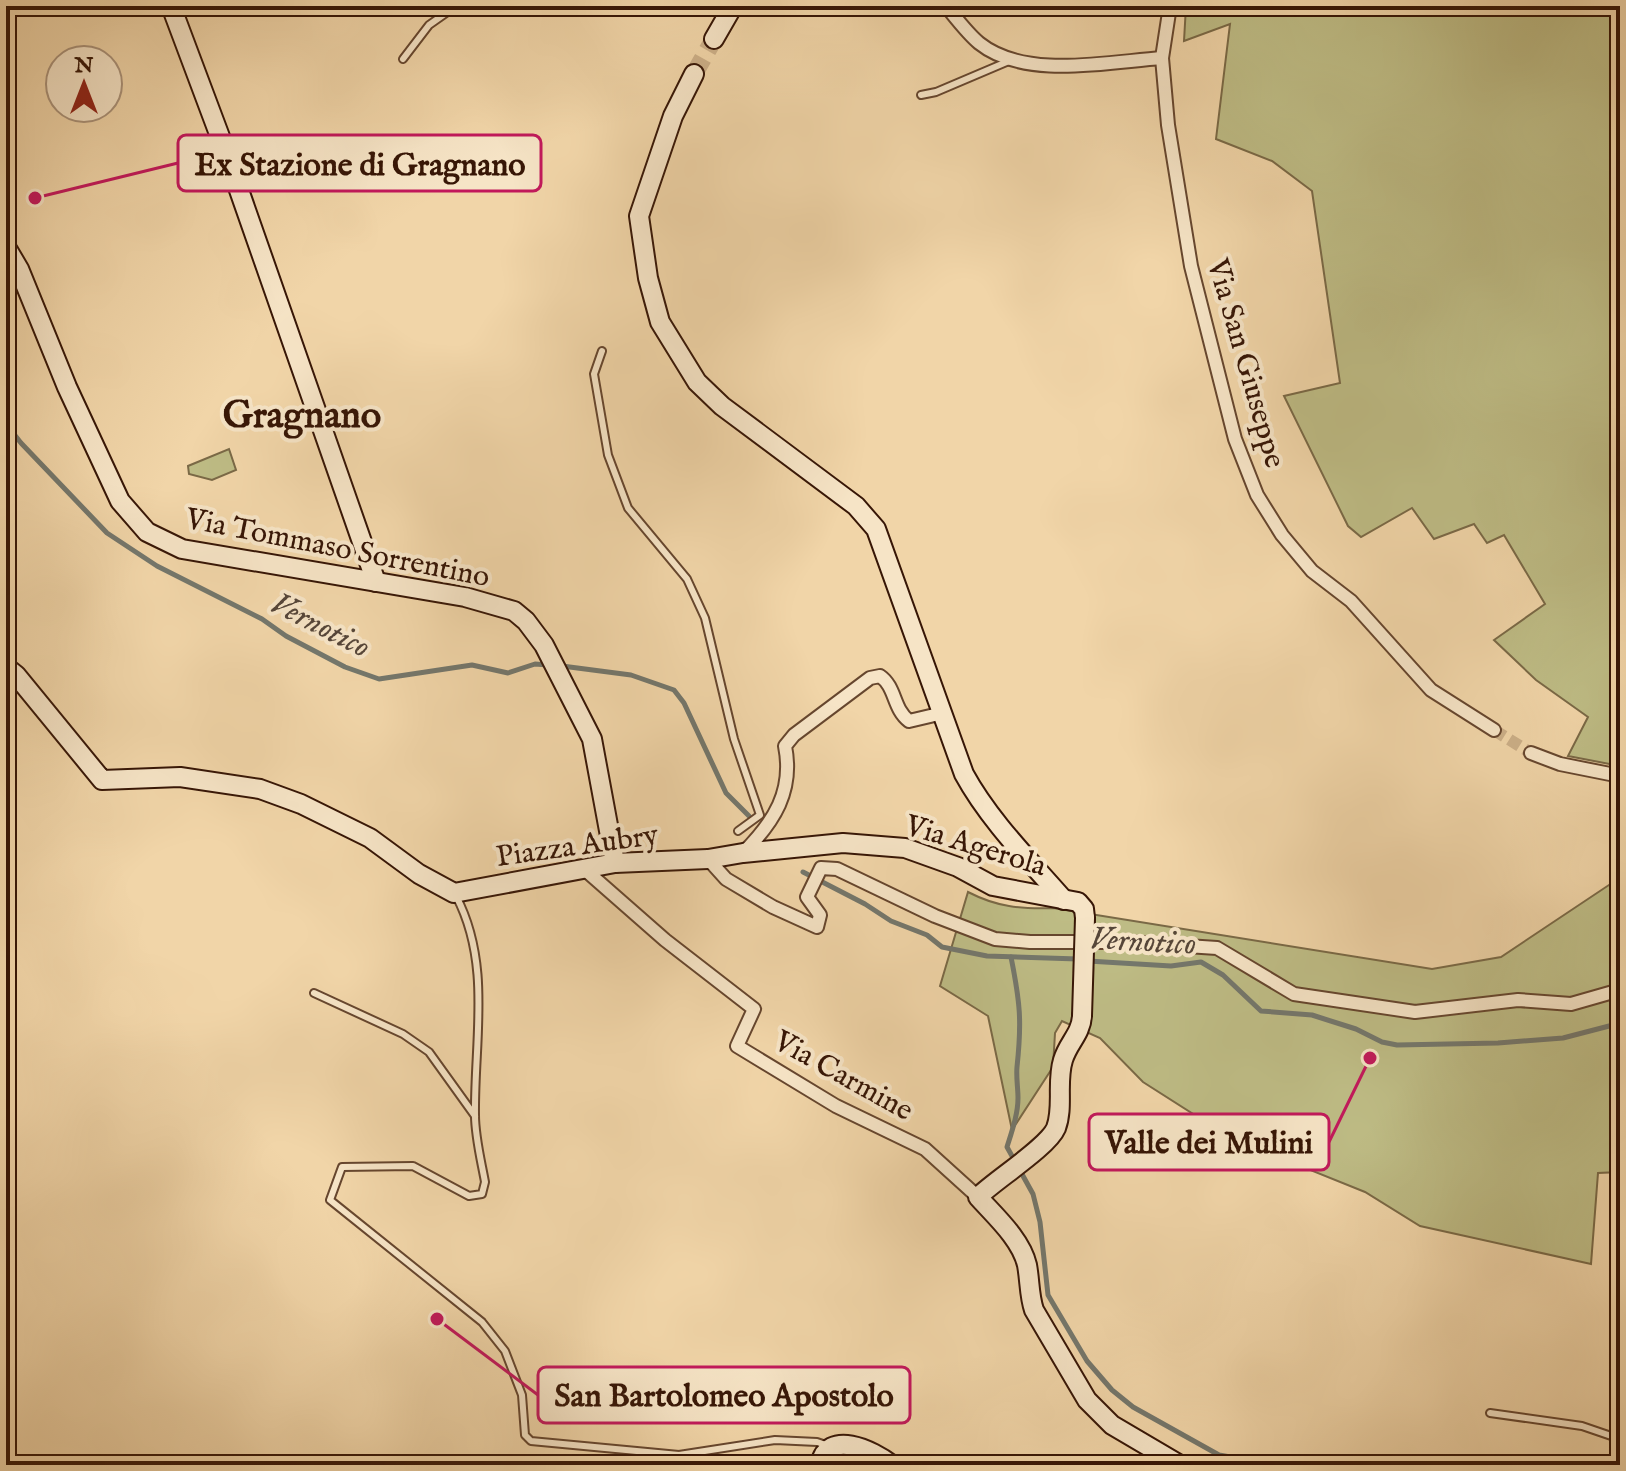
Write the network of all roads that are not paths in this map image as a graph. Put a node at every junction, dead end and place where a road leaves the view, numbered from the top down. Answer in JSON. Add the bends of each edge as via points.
{"nodes":[{"id":1,"x":171,"y":6,"type":"edge"},
{"id":2,"x":456,"y":6,"type":"edge"},
{"id":3,"x":733,"y":6,"type":"edge"},
{"id":4,"x":946,"y":6,"type":"edge"},
{"id":5,"x":1170,"y":6,"type":"edge"},
{"id":6,"x":714,"y":39,"type":"tunnel mouth"},
{"id":7,"x":1162,"y":58,"type":"junction"},
{"id":8,"x":403,"y":59,"type":"dead end"},
{"id":9,"x":1009,"y":61,"type":"junction"},
{"id":10,"x":694,"y":74,"type":"tunnel mouth"},
{"id":11,"x":921,"y":95,"type":"dead end"},
{"id":12,"x":6,"y":247,"type":"edge"},
{"id":13,"x":602,"y":351,"type":"dead end"},
{"id":14,"x":376,"y":582,"type":"junction"},
{"id":15,"x":6,"y":667,"type":"edge"},
{"id":16,"x":943,"y":713,"type":"junction"},
{"id":17,"x":1494,"y":730,"type":"tunnel mouth"},
{"id":18,"x":1531,"y":753,"type":"tunnel mouth"},
{"id":19,"x":1620,"y":776,"type":"edge"},
{"id":20,"x":738,"y":831,"type":"dead end"},
{"id":21,"x":743,"y":853,"type":"junction"},
{"id":22,"x":1023,"y":853,"type":"junction"},
{"id":23,"x":708,"y":859,"type":"junction"},
{"id":24,"x":615,"y":863,"type":"junction"},
{"id":25,"x":583,"y":868,"type":"junction"},
{"id":26,"x":1006,"y":888,"type":"junction"},
{"id":27,"x":454,"y":893,"type":"junction"},
{"id":28,"x":1064,"y":900,"type":"junction"},
{"id":29,"x":1620,"y":990,"type":"edge"},
{"id":30,"x":314,"y":993,"type":"dead end"},
{"id":31,"x":475,"y":1116,"type":"junction"},
{"id":32,"x":978,"y":1197,"type":"junction"},
{"id":33,"x":1490,"y":1413,"type":"dead end"},
{"id":34,"x":1620,"y":1439,"type":"edge"},
{"id":35,"x":829,"y":1447,"type":"junction"},
{"id":36,"x":820,"y":1465,"type":"edge"},
{"id":37,"x":892,"y":1465,"type":"edge"},
{"id":38,"x":1180,"y":1465,"type":"edge"}],
"edges":[{"from":1,"to":14,"type":"street"},
{"from":2,"to":8,"type":"lane","via":[[429,25]]},
{"from":3,"to":6,"type":"street"},
{"from":4,"to":9,"type":"street","via":[[979,43]]},
{"from":5,"to":7,"type":"street","name":"Via San Giuseppe"},
{"from":7,"to":9,"type":"street","via":[[1048,67]]},
{"from":7,"to":17,"type":"street","name":"Via San Giuseppe","via":[[1191,266],[1235,439],[1257,495],[1312,571],[1351,601],[1431,690]]},
{"from":9,"to":11,"type":"lane"},
{"from":10,"to":16,"type":"street","via":[[673,116],[639,216],[660,322],[697,382],[722,406],[856,506],[876,529]]},
{"from":12,"to":14,"type":"street","name":"Via Tommaso Sorrentino","via":[[120,501],[147,532],[182,549]]},
{"from":13,"to":20,"type":"lane","via":[[594,374],[598,400],[608,455],[628,508],[687,579],[705,618],[723,700],[760,815]]},
{"from":14,"to":24,"type":"street","name":"Via Tommaso Sorrentino","via":[[465,597],[514,611],[526,621],[592,739]]},
{"from":15,"to":27,"type":"street","via":[[102,780],[180,777],[260,789],[370,838]]},
{"from":16,"to":21,"type":"street","via":[[909,721],[889,682],[880,676],[870,678],[785,746],[788,783],[770,822]]},
{"from":16,"to":22,"type":"street","via":[[971,788]]},
{"from":18,"to":19,"type":"street"},
{"from":21,"to":23,"type":"street","name":"Piazza Aubry"},
{"from":21,"to":26,"type":"street","name":"Via Agerola","via":[[843,843],[905,848]]},
{"from":22,"to":26,"type":"street","via":[[1026,866]]},
{"from":22,"to":28,"type":"street"},
{"from":23,"to":24,"type":"street","name":"Piazza Aubry"},
{"from":23,"to":29,"type":"street","via":[[726,879],[817,927],[820,915],[807,897],[821,868],[837,869],[995,939],[1217,948],[1294,994],[1415,1012],[1518,1000],[1571,1004]]},
{"from":24,"to":25,"type":"street","name":"Piazza Aubry"},
{"from":25,"to":27,"type":"street","name":"Piazza Aubry"},
{"from":25,"to":32,"type":"street","name":"Via Carmine","via":[[754,1009],[737,1046],[836,1106],[925,1149]]},
{"from":26,"to":28,"type":"street","name":"Via Agerola"},
{"from":27,"to":31,"type":"lane","via":[[480,983]]},
{"from":28,"to":32,"type":"street","name":"Via Agerola","bridge":true,"via":[[1084,909],[1082,1016],[1081,1030],[1061,1064],[1056,1129]]},
{"from":30,"to":31,"type":"lane","via":[[403,1034],[429,1052]]},
{"from":31,"to":35,"type":"lane","via":[[485,1182],[482,1194],[469,1196],[413,1166],[342,1167],[330,1200],[482,1322],[505,1351],[522,1395],[525,1435],[531,1441],[679,1455],[775,1440]]},
{"from":32,"to":38,"type":"street","via":[[1021,1251],[1034,1310],[1087,1400],[1112,1425]]},
{"from":33,"to":34,"type":"lane","via":[[1582,1426]]},
{"from":35,"to":36,"type":"street"},
{"from":35,"to":37,"type":"street","via":[[858,1447]]}]}
